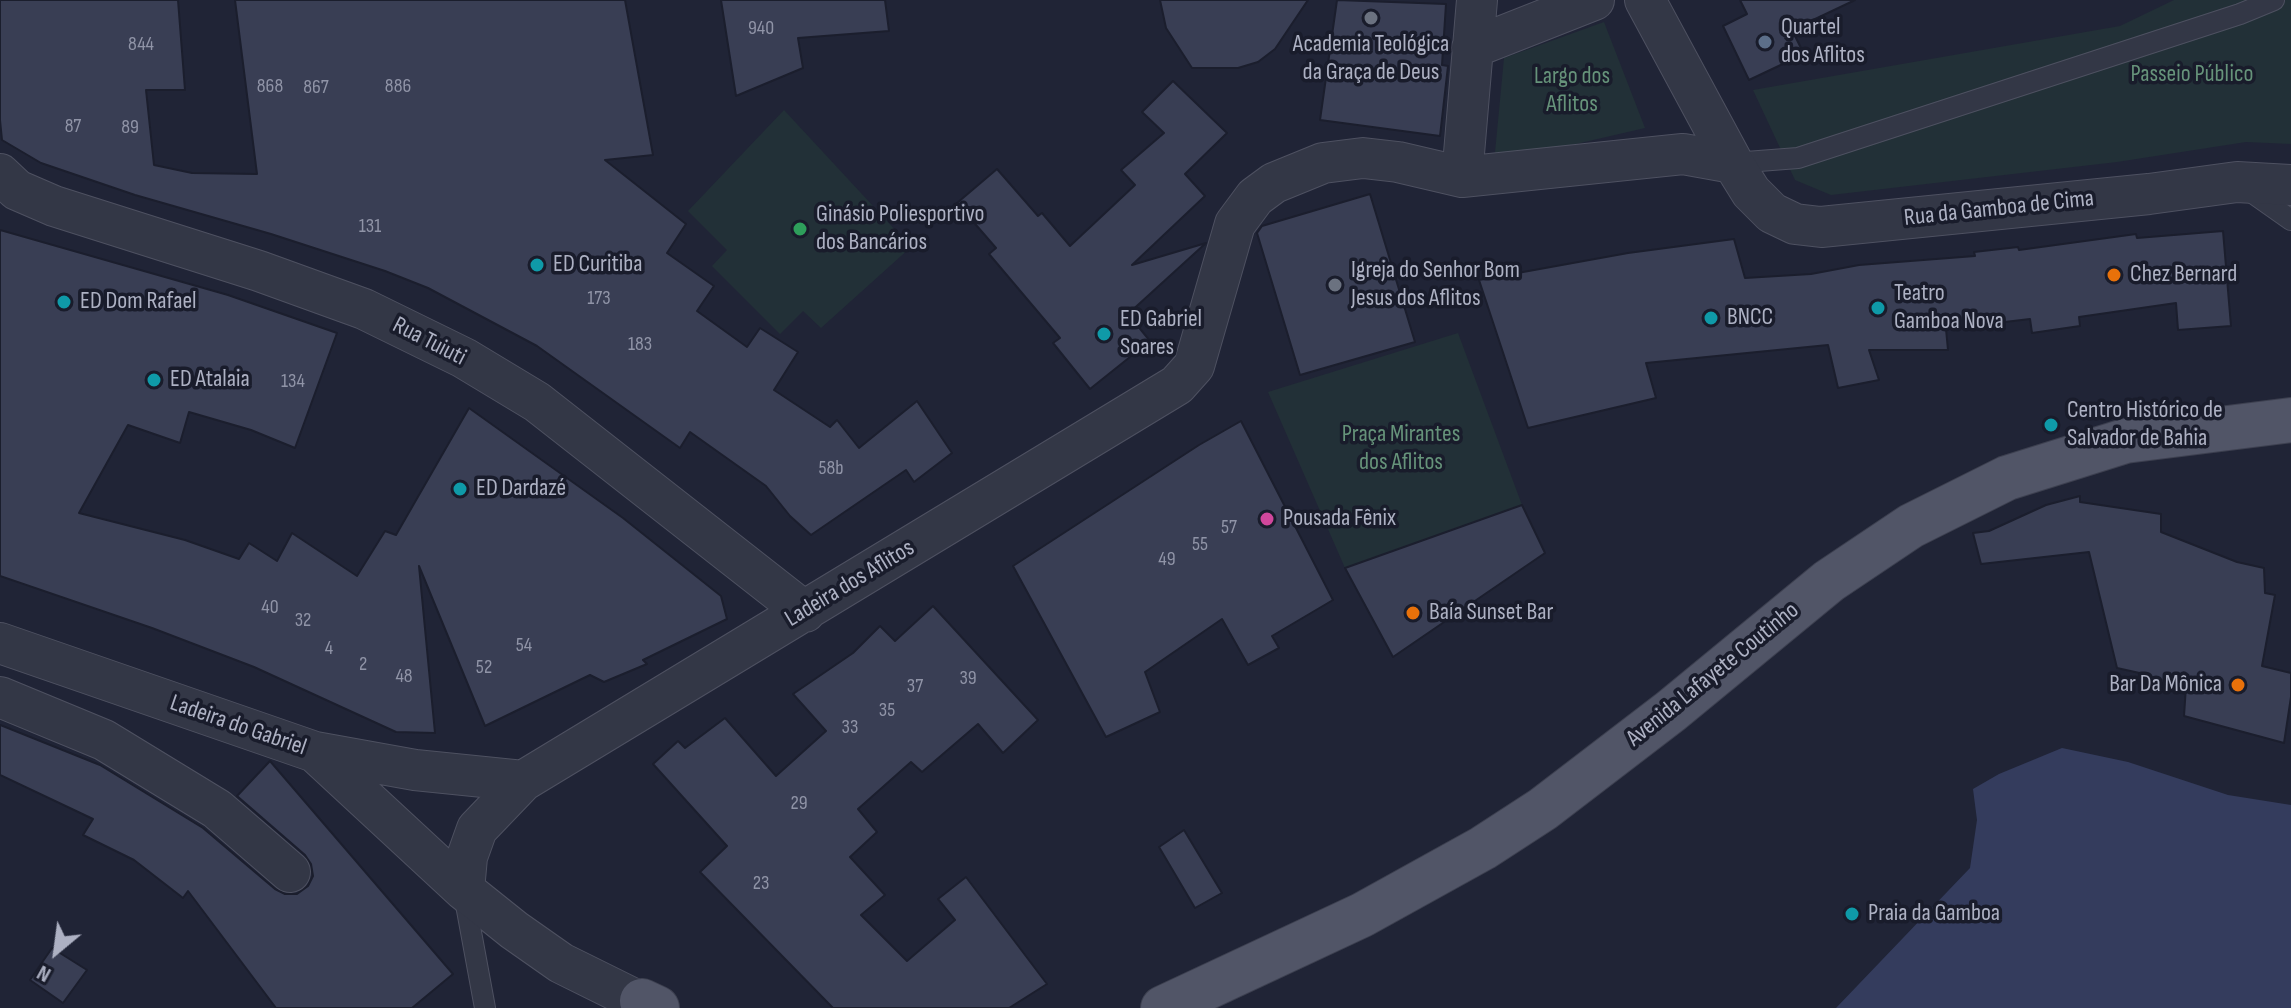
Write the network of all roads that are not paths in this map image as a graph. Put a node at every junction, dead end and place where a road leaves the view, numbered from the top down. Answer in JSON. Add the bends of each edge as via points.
{"nodes":[{"id":1,"x":1477,"y":0,"type":"edge"},
{"id":2,"x":1594,"y":0,"type":"edge"},
{"id":3,"x":1645,"y":0,"type":"edge"},
{"id":4,"x":2274,"y":0,"type":"edge"},
{"id":5,"x":1472,"y":48,"type":"junction"},
{"id":6,"x":1733,"y":163,"type":"junction"},
{"id":7,"x":0,"y":174,"type":"edge"},
{"id":8,"x":1462,"y":177,"type":"junction"},
{"id":9,"x":2237,"y":182,"type":"junction"},
{"id":10,"x":2291,"y":185,"type":"edge"},
{"id":11,"x":2291,"y":220,"type":"edge"},
{"id":12,"x":2291,"y":420,"type":"edge"},
{"id":13,"x":805,"y":612,"type":"junction"},
{"id":14,"x":0,"y":643,"type":"edge"},
{"id":15,"x":0,"y":697,"type":"edge"},
{"id":16,"x":315,"y":752,"type":"junction"},
{"id":17,"x":523,"y":781,"type":"junction"},
{"id":18,"x":290,"y":872,"type":"dead end"},
{"id":19,"x":464,"y":890,"type":"junction"},
{"id":20,"x":561,"y":963,"type":"junction"},
{"id":21,"x":650,"y":1006,"type":"edge"},
{"id":22,"x":485,"y":1008,"type":"edge"},
{"id":23,"x":600,"y":1008,"type":"edge"},
{"id":24,"x":1163,"y":1008,"type":"edge"}],
"edges":[{"from":1,"to":5,"type":"street"},
{"from":2,"to":5,"type":"street"},
{"from":3,"to":6,"type":"street"},
{"from":4,"to":6,"type":"lane","via":[[1798,158]]},
{"from":5,"to":8,"type":"street"},
{"from":6,"to":8,"type":"street","via":[[1683,154]]},
{"from":6,"to":9,"type":"street","name":"Rua da Gamboa de Cima","via":[[1772,213],[1795,224],[1821,227]]},
{"from":7,"to":13,"type":"street","name":"Rua Tuiuti","via":[[17,190],[54,206],[364,309],[464,358],[537,402]]},
{"from":8,"to":13,"type":"street","name":"Ladeira dos Aflitos","via":[[1363,158],[1323,163],[1274,183],[1255,197],[1235,224],[1194,366],[1177,385]]},
{"from":9,"to":10,"type":"street","name":"Rua da Gamboa de Cima"},
{"from":9,"to":11,"type":"lane"},
{"from":12,"to":24,"type":"main road","name":"Avenida Lafayete Coutinho","via":[[2125,441],[2007,478],[1911,526],[1829,581],[1671,711],[1483,848],[1362,915]]},
{"from":13,"to":17,"type":"street","name":"Ladeira dos Aflitos"},
{"from":14,"to":16,"type":"street","name":"Ladeira do Gabriel"},
{"from":15,"to":18,"type":"street","via":[[104,740],[217,809]]},
{"from":16,"to":17,"type":"street","via":[[415,770]]},
{"from":16,"to":19,"type":"street","name":"Ladeira do Gabriel"},
{"from":17,"to":19,"type":"street","name":"Ladeira dos Aflitos","via":[[477,829]]},
{"from":19,"to":20,"type":"street","name":"Ladeira do Gabriel"},
{"from":19,"to":22,"type":"lane"},
{"from":20,"to":21,"type":"street"},
{"from":20,"to":23,"type":"street"}]}
